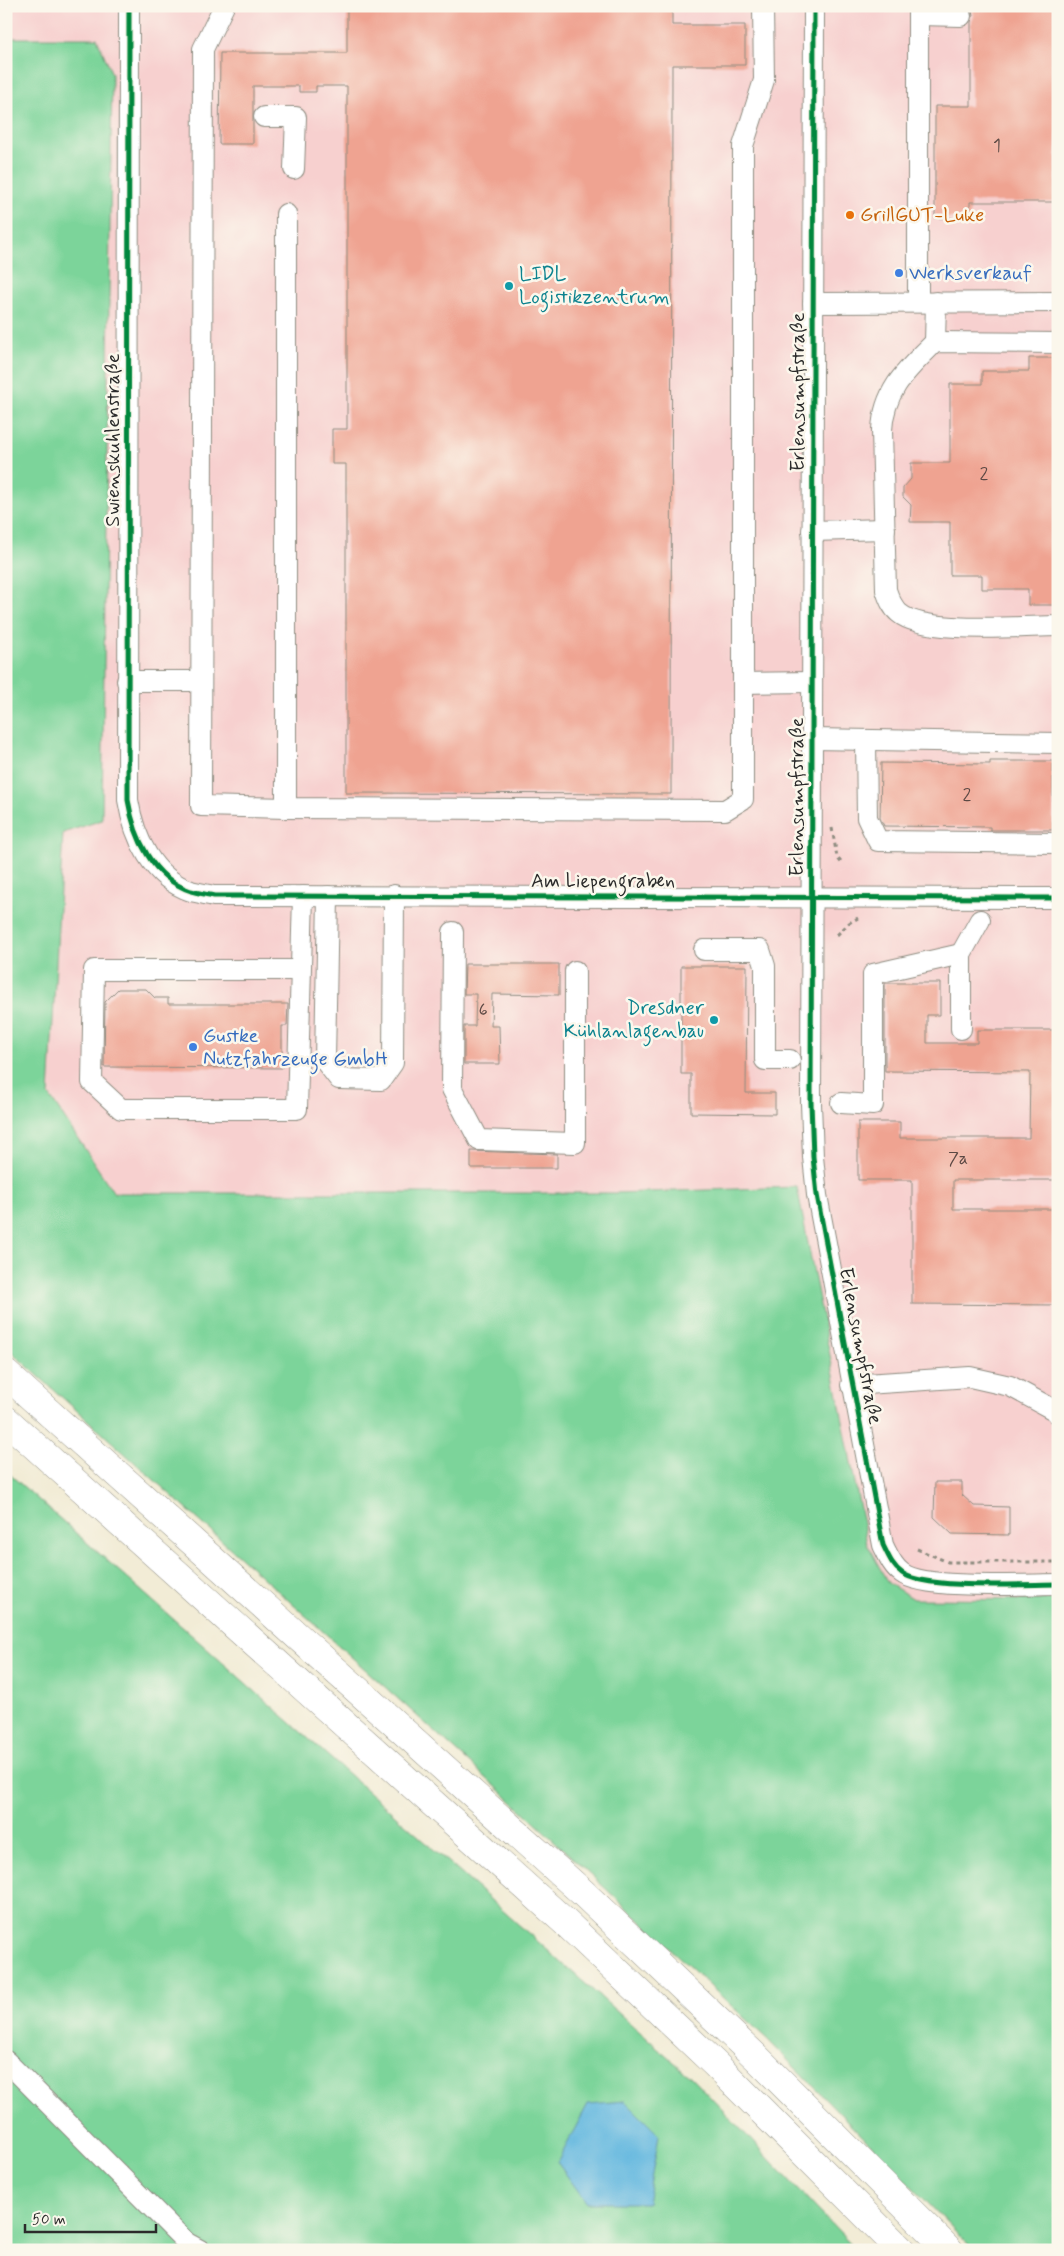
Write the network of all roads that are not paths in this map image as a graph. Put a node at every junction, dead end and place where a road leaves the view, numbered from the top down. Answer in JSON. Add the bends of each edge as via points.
{"nodes":[{"id":1,"x":129,"y":6,"type":"edge"},
{"id":2,"x":224,"y":6,"type":"edge"},
{"id":3,"x":763,"y":6,"type":"edge"},
{"id":4,"x":814,"y":6,"type":"edge"},
{"id":5,"x":918,"y":10,"type":"edge"},
{"id":6,"x":961,"y":16,"type":"dead end"},
{"id":7,"x":264,"y":117,"type":"dead end"},
{"id":8,"x":294,"y":169,"type":"dead end"},
{"id":9,"x":286,"y":214,"type":"dead end"},
{"id":10,"x":927,"y":302,"type":"junction"},
{"id":11,"x":1058,"y":302,"type":"edge"},
{"id":12,"x":813,"y":303,"type":"junction"},
{"id":13,"x":936,"y":342,"type":"junction"},
{"id":14,"x":1058,"y":343,"type":"edge"},
{"id":15,"x":885,"y":529,"type":"junction"},
{"id":16,"x":812,"y":531,"type":"junction"},
{"id":17,"x":1058,"y":626,"type":"edge"},
{"id":18,"x":127,"y":681,"type":"junction"},
{"id":19,"x":200,"y":681,"type":"junction"},
{"id":20,"x":812,"y":682,"type":"junction"},
{"id":21,"x":743,"y":683,"type":"junction"},
{"id":22,"x":812,"y":739,"type":"junction"},
{"id":23,"x":866,"y":740,"type":"junction"},
{"id":24,"x":1058,"y":743,"type":"edge"},
{"id":25,"x":286,"y":808,"type":"junction"},
{"id":26,"x":1058,"y":844,"type":"edge"},
{"id":27,"x":156,"y":868,"type":"joint"},
{"id":28,"x":394,"y":895,"type":"junction"},
{"id":29,"x":303,"y":896,"type":"junction"},
{"id":30,"x":328,"y":896,"type":"junction"},
{"id":31,"x":813,"y":898,"type":"junction"},
{"id":32,"x":1058,"y":898,"type":"edge"},
{"id":33,"x":980,"y":920,"type":"dead end"},
{"id":34,"x":453,"y":932,"type":"dead end"},
{"id":35,"x":704,"y":950,"type":"dead end"},
{"id":36,"x":961,"y":954,"type":"junction"},
{"id":37,"x":301,"y":970,"type":"junction"},
{"id":38,"x":575,"y":972,"type":"dead end"},
{"id":39,"x":961,"y":1029,"type":"dead end"},
{"id":40,"x":790,"y":1060,"type":"dead end"},
{"id":41,"x":841,"y":1103,"type":"dead end"},
{"id":42,"x":6,"y":1374,"type":"edge"},
{"id":43,"x":851,"y":1385,"type":"junction"},
{"id":44,"x":1058,"y":1414,"type":"edge"},
{"id":45,"x":6,"y":1420,"type":"edge"},
{"id":46,"x":1058,"y":1584,"type":"edge"},
{"id":47,"x":6,"y":2061,"type":"edge"},
{"id":48,"x":200,"y":2250,"type":"edge"},
{"id":49,"x":901,"y":2250,"type":"edge"},
{"id":50,"x":949,"y":2250,"type":"edge"}],
"edges":[{"from":1,"to":18,"type":"street","name":"Swienskuhlenstraße"},
{"from":2,"to":19,"type":"street","via":[[203,49]]},
{"from":3,"to":21,"type":"street","via":[[764,80],[743,146]]},
{"from":4,"to":12,"type":"street","name":"Erlensumpfstraße"},
{"from":5,"to":6,"type":"street"},
{"from":5,"to":10,"type":"street"},
{"from":7,"to":8,"type":"street","via":[[296,117]]},
{"from":9,"to":25,"type":"street"},
{"from":10,"to":11,"type":"street"},
{"from":10,"to":12,"type":"street"},
{"from":10,"to":13,"type":"street"},
{"from":12,"to":16,"type":"street","name":"Erlensumpfstraße"},
{"from":13,"to":14,"type":"street"},
{"from":13,"to":15,"type":"street","via":[[895,384],[887,399],[883,414]]},
{"from":15,"to":16,"type":"street"},
{"from":15,"to":17,"type":"street","via":[[886,590],[890,602],[900,614],[937,626]]},
{"from":16,"to":20,"type":"street","name":"Erlensumpfstraße"},
{"from":18,"to":19,"type":"street"},
{"from":18,"to":27,"type":"street","name":"Swienskuhlenstraße","via":[[128,800],[140,844]]},
{"from":19,"to":25,"type":"street","via":[[201,806]]},
{"from":20,"to":21,"type":"street"},
{"from":20,"to":22,"type":"street","name":"Erlensumpfstraße"},
{"from":21,"to":25,"type":"street","via":[[743,798],[725,810]]},
{"from":22,"to":23,"type":"street"},
{"from":22,"to":31,"type":"street","name":"Erlensumpfstraße"},
{"from":23,"to":24,"type":"street"},
{"from":23,"to":26,"type":"street","via":[[868,818],[878,841]]},
{"from":27,"to":29,"type":"street","name":"Am Liepengraben","via":[[190,891],[214,896]]},
{"from":28,"to":30,"type":"street","name":"Am Liepengraben"},
{"from":28,"to":30,"type":"street","via":[[393,1063],[381,1080],[340,1079],[325,1061]]},
{"from":28,"to":31,"type":"street","name":"Am Liepengraben"},
{"from":29,"to":30,"type":"street","name":"Am Liepengraben"},
{"from":29,"to":37,"type":"street"},
{"from":31,"to":32,"type":"street","name":"Am Liepengraben"},
{"from":31,"to":43,"type":"street","name":"Erlensumpfstraße","via":[[813,1157]]},
{"from":33,"to":36,"type":"street"},
{"from":34,"to":38,"type":"street","via":[[452,1089],[479,1140],[575,1143]]},
{"from":35,"to":40,"type":"street","via":[[760,950],[765,966],[765,1060]]},
{"from":36,"to":39,"type":"street"},
{"from":36,"to":41,"type":"street","via":[[874,974],[874,1104]]},
{"from":37,"to":37,"type":"street","via":[[297,1109],[121,1109],[92,1082],[94,970]]},
{"from":42,"to":50,"type":"highway","via":[[582,1892],[757,2058]]},
{"from":43,"to":44,"type":"street","via":[[970,1377],[1010,1386]]},
{"from":43,"to":46,"type":"street","name":"Erlensumpfstraße","via":[[883,1545],[894,1566],[903,1574],[932,1584]]},
{"from":45,"to":49,"type":"highway","via":[[566,1922],[722,2071]]},
{"from":47,"to":48,"type":"street","via":[[187,2243]]}]}
